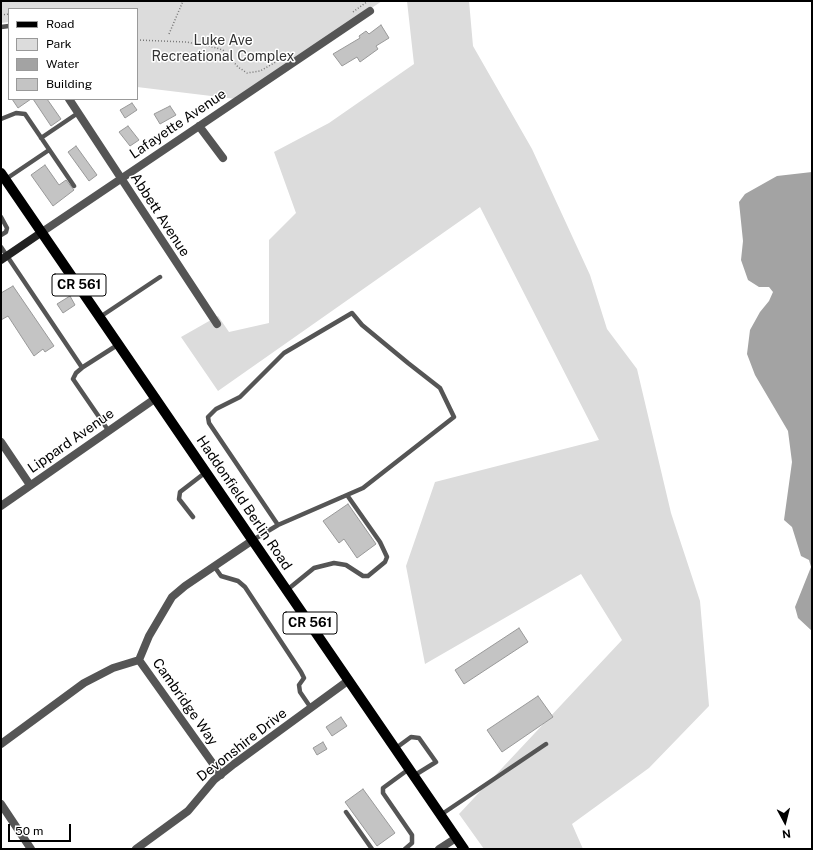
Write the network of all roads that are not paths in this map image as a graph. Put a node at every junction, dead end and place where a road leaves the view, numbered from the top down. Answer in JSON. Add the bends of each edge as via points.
{"nodes":[{"id":1,"x":370,"y":11,"type":"dead end"},
{"id":2,"x":70,"y":100,"type":"edge"},
{"id":3,"x":78,"y":113,"type":"junction"},
{"id":4,"x":1,"y":119,"type":"edge"},
{"id":5,"x":199,"y":126,"type":"junction"},
{"id":6,"x":41,"y":138,"type":"junction"},
{"id":7,"x":49,"y":150,"type":"junction"},
{"id":8,"x":223,"y":158,"type":"dead end"},
{"id":9,"x":3,"y":176,"type":"edge"},
{"id":10,"x":121,"y":178,"type":"junction"},
{"id":11,"x":74,"y":186,"type":"dead end"},
{"id":12,"x":1,"y":217,"type":"edge"},
{"id":13,"x":42,"y":232,"type":"junction"},
{"id":14,"x":1,"y":235,"type":"edge"},
{"id":15,"x":1,"y":247,"type":"edge"},
{"id":16,"x":4,"y":258,"type":"edge"},
{"id":17,"x":160,"y":277,"type":"dead end"},
{"id":18,"x":100,"y":317,"type":"junction"},
{"id":19,"x":217,"y":324,"type":"dead end"},
{"id":20,"x":119,"y":344,"type":"junction"},
{"id":21,"x":84,"y":367,"type":"junction"},
{"id":22,"x":156,"y":398,"type":"junction"},
{"id":23,"x":108,"y":430,"type":"junction"},
{"id":24,"x":1,"y":442,"type":"edge"},
{"id":25,"x":206,"y":472,"type":"junction"},
{"id":26,"x":30,"y":485,"type":"junction"},
{"id":27,"x":347,"y":495,"type":"junction"},
{"id":28,"x":1,"y":506,"type":"edge"},
{"id":29,"x":193,"y":517,"type":"dead end"},
{"id":30,"x":278,"y":524,"type":"junction"},
{"id":31,"x":253,"y":540,"type":"junction"},
{"id":32,"x":214,"y":566,"type":"junction"},
{"id":33,"x":287,"y":590,"type":"junction"},
{"id":34,"x":140,"y":660,"type":"junction"},
{"id":35,"x":350,"y":680,"type":"junction"},
{"id":36,"x":311,"y":708,"type":"junction"},
{"id":37,"x":1,"y":744,"type":"edge"},
{"id":38,"x":546,"y":744,"type":"dead end"},
{"id":39,"x":396,"y":748,"type":"junction"},
{"id":40,"x":412,"y":772,"type":"junction"},
{"id":41,"x":221,"y":775,"type":"junction"},
{"id":42,"x":1,"y":804,"type":"edge"},
{"id":43,"x":346,"y":812,"type":"dead end"},
{"id":44,"x":442,"y":814,"type":"junction"},
{"id":45,"x":456,"y":838,"type":"junction"},
{"id":46,"x":31,"y":849,"type":"edge"},
{"id":47,"x":136,"y":849,"type":"edge"},
{"id":48,"x":372,"y":849,"type":"edge"},
{"id":49,"x":405,"y":849,"type":"edge"},
{"id":50,"x":440,"y":849,"type":"edge"},
{"id":51,"x":464,"y":849,"type":"edge"}],
"edges":[{"from":1,"to":5,"type":"street","name":"Lafayette Avenue"},
{"from":2,"to":3,"type":"street","name":"Abbett Avenue"},
{"from":3,"to":6,"type":"lane"},
{"from":3,"to":10,"type":"street","name":"Abbett Avenue"},
{"from":4,"to":6,"type":"lane","via":[[16,113],[25,114]]},
{"from":5,"to":8,"type":"street"},
{"from":5,"to":10,"type":"street","name":"Lafayette Avenue"},
{"from":6,"to":7,"type":"lane"},
{"from":7,"to":9,"type":"lane"},
{"from":7,"to":11,"type":"lane"},
{"from":9,"to":13,"type":"main road","name":"Haddonfield Berlin Road","number":"CR 561"},
{"from":10,"to":13,"type":"street","name":"Lafayette Avenue"},
{"from":10,"to":19,"type":"street","name":"Abbett Avenue"},
{"from":12,"to":14,"type":"lane","via":[[7,228]]},
{"from":13,"to":16,"type":"street","name":"Lafayette Avenue"},
{"from":13,"to":18,"type":"main road","name":"Haddonfield Berlin Road","number":"CR 561"},
{"from":15,"to":16,"type":"lane"},
{"from":16,"to":21,"type":"lane"},
{"from":17,"to":18,"type":"lane"},
{"from":18,"to":20,"type":"main road","name":"Haddonfield Berlin Road","number":"CR 561"},
{"from":20,"to":21,"type":"lane"},
{"from":20,"to":22,"type":"main road","name":"Haddonfield Berlin Road","number":"CR 561"},
{"from":21,"to":23,"type":"lane","via":[[73,379]]},
{"from":22,"to":23,"type":"street","name":"Lippard Avenue"},
{"from":22,"to":25,"type":"main road","name":"Haddonfield Berlin Road","number":"CR 561"},
{"from":23,"to":26,"type":"street","name":"Lippard Avenue"},
{"from":24,"to":26,"type":"street"},
{"from":25,"to":29,"type":"lane","via":[[180,492],[179,499]]},
{"from":25,"to":31,"type":"main road","name":"Haddonfield Berlin Road","number":"CR 561"},
{"from":26,"to":28,"type":"street","name":"Lippard Avenue"},
{"from":27,"to":30,"type":"lane"},
{"from":27,"to":30,"type":"lane","via":[[363,488],[454,417],[440,388],[362,325],[352,313],[284,353],[240,397],[208,416],[208,423]]},
{"from":27,"to":33,"type":"lane","via":[[380,542],[387,557],[385,562],[368,576],[363,576],[346,565],[334,563],[314,568]]},
{"from":30,"to":31,"type":"lane"},
{"from":31,"to":32,"type":"street"},
{"from":31,"to":33,"type":"main road","name":"Haddonfield Berlin Road","number":"CR 561"},
{"from":32,"to":34,"type":"street","via":[[172,597],[149,636]]},
{"from":32,"to":36,"type":"lane","via":[[221,576],[238,581],[245,587],[301,672],[304,678],[299,685],[300,692]]},
{"from":33,"to":35,"type":"main road","name":"Haddonfield Berlin Road","number":"CR 561"},
{"from":34,"to":37,"type":"street","name":"Cambridge Way","via":[[113,668],[84,683]]},
{"from":34,"to":41,"type":"street","name":"Cambridge Way"},
{"from":35,"to":36,"type":"street","name":"Devonshire Drive"},
{"from":35,"to":39,"type":"main road","name":"Haddonfield Berlin Road","number":"CR 561"},
{"from":36,"to":41,"type":"street","name":"Devonshire Drive"},
{"from":38,"to":44,"type":"lane"},
{"from":39,"to":40,"type":"main road","name":"Haddonfield Berlin Road","number":"CR 561"},
{"from":39,"to":40,"type":"lane","via":[[411,737],[419,738],[436,762]]},
{"from":40,"to":44,"type":"main road","name":"Haddonfield Berlin Road","number":"CR 561"},
{"from":40,"to":49,"type":"lane","via":[[383,788],[385,798],[412,835],[412,843]]},
{"from":41,"to":47,"type":"street","name":"Devonshire Drive","via":[[195,800],[188,811]]},
{"from":42,"to":46,"type":"street"},
{"from":43,"to":48,"type":"lane"},
{"from":44,"to":45,"type":"main road","name":"Haddonfield Berlin Road","number":"CR 561"},
{"from":45,"to":50,"type":"street"},
{"from":45,"to":51,"type":"main road","name":"Haddonfield Berlin Road","number":"CR 561"}]}
